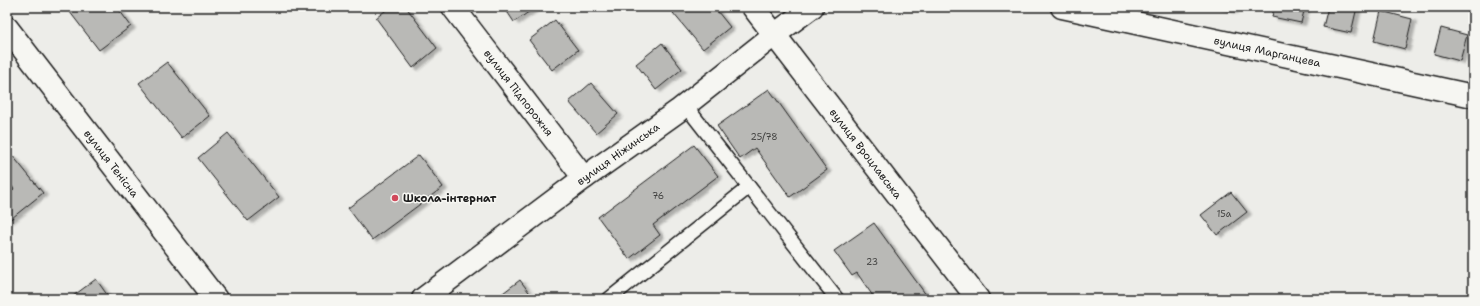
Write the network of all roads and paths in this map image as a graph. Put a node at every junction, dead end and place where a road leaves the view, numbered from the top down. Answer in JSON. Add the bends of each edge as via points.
{"nodes":[{"id":1,"x":453,"y":7,"type":"edge"},
{"id":2,"x":753,"y":7,"type":"edge"},
{"id":3,"x":812,"y":7,"type":"edge"},
{"id":4,"x":1062,"y":7,"type":"edge"},
{"id":5,"x":7,"y":28,"type":"edge"},
{"id":6,"x":774,"y":35,"type":"junction"},
{"id":7,"x":1473,"y":96,"type":"edge"},
{"id":8,"x":685,"y":105,"type":"junction"},
{"id":9,"x":584,"y":178,"type":"junction"},
{"id":10,"x":749,"y":187,"type":"junction"},
{"id":11,"x":216,"y":299,"type":"edge"},
{"id":12,"x":423,"y":299,"type":"edge"},
{"id":13,"x":608,"y":299,"type":"edge"},
{"id":14,"x":837,"y":299,"type":"edge"},
{"id":15,"x":978,"y":299,"type":"edge"}],
"edges":[{"from":1,"to":9,"type":"street","name":"вулиця Підпорожня"},
{"from":2,"to":6,"type":"street","name":"вулиця Вроцлавська"},
{"from":3,"to":6,"type":"street","name":"вулиця Ніжинська"},
{"from":4,"to":7,"type":"street","name":"вулиця Марганцева"},
{"from":5,"to":11,"type":"street","name":"вулиця Тенісна"},
{"from":6,"to":8,"type":"street","name":"вулиця Ніжинська"},
{"from":6,"to":15,"type":"street","name":"вулиця Вроцлавська"},
{"from":8,"to":9,"type":"street","name":"вулиця Ніжинська"},
{"from":8,"to":10,"type":"lane"},
{"from":9,"to":12,"type":"street","name":"вулиця Ніжинська"},
{"from":10,"to":13,"type":"lane"},
{"from":10,"to":14,"type":"lane"}]}
